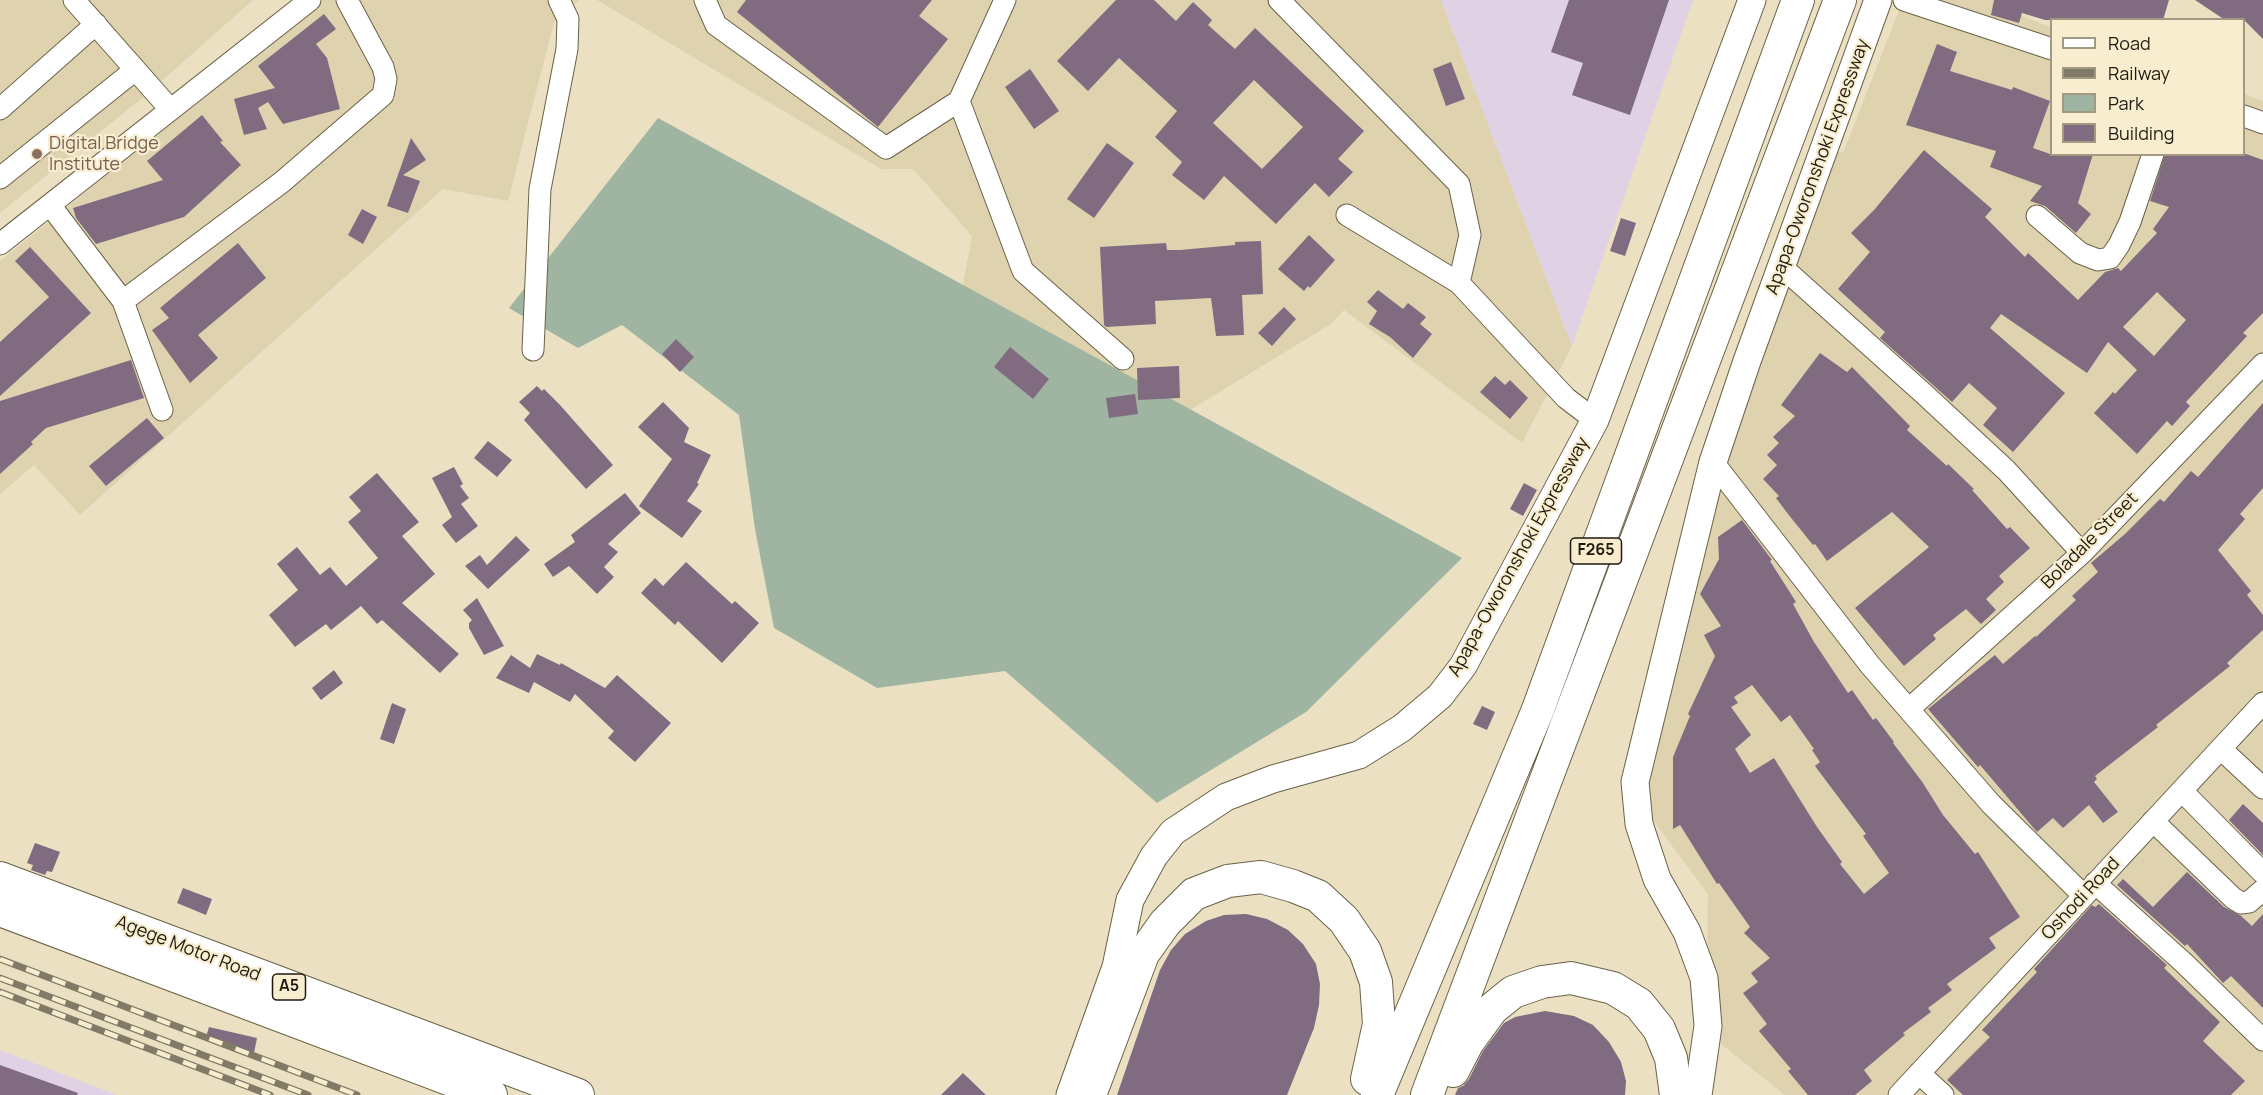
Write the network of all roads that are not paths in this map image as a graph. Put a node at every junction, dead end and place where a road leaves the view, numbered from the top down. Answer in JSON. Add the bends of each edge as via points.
{"nodes":[{"id":1,"x":74,"y":0,"type":"edge"},
{"id":2,"x":310,"y":0,"type":"edge"},
{"id":3,"x":347,"y":0,"type":"edge"},
{"id":4,"x":559,"y":0,"type":"edge"},
{"id":5,"x":705,"y":0,"type":"edge"},
{"id":6,"x":1005,"y":0,"type":"edge"},
{"id":7,"x":1279,"y":0,"type":"edge"},
{"id":8,"x":1752,"y":0,"type":"edge"},
{"id":9,"x":1797,"y":0,"type":"edge"},
{"id":10,"x":1840,"y":0,"type":"edge"},
{"id":11,"x":1878,"y":0,"type":"edge"},
{"id":12,"x":1904,"y":0,"type":"edge"},
{"id":13,"x":1927,"y":4,"type":"edge"},
{"id":14,"x":96,"y":24,"type":"junction"},
{"id":15,"x":2050,"y":48,"type":"edge"},
{"id":16,"x":135,"y":70,"type":"junction"},
{"id":17,"x":959,"y":101,"type":"junction"},
{"id":18,"x":0,"y":109,"type":"edge"},
{"id":19,"x":170,"y":109,"type":"junction"},
{"id":20,"x":2152,"y":156,"type":"edge"},
{"id":21,"x":0,"y":178,"type":"edge"},
{"id":22,"x":50,"y":205,"type":"junction"},
{"id":23,"x":1347,"y":215,"type":"dead end"},
{"id":24,"x":2037,"y":216,"type":"dead end"},
{"id":25,"x":0,"y":244,"type":"edge"},
{"id":26,"x":1782,"y":267,"type":"junction"},
{"id":27,"x":1459,"y":283,"type":"junction"},
{"id":28,"x":123,"y":301,"type":"junction"},
{"id":29,"x":533,"y":350,"type":"dead end"},
{"id":30,"x":1123,"y":359,"type":"dead end"},
{"id":31,"x":2263,"y":364,"type":"edge"},
{"id":32,"x":162,"y":410,"type":"dead end"},
{"id":33,"x":1595,"y":420,"type":"junction"},
{"id":34,"x":1713,"y":462,"type":"junction"},
{"id":35,"x":2082,"y":553,"type":"junction"},
{"id":36,"x":2263,"y":703,"type":"edge"},
{"id":37,"x":1909,"y":708,"type":"junction"},
{"id":38,"x":2221,"y":749,"type":"junction"},
{"id":39,"x":2263,"y":788,"type":"edge"},
{"id":40,"x":2182,"y":791,"type":"junction"},
{"id":41,"x":2153,"y":821,"type":"junction"},
{"id":42,"x":2263,"y":873,"type":"edge"},
{"id":43,"x":0,"y":878,"type":"edge"},
{"id":44,"x":2089,"y":889,"type":"junction"},
{"id":45,"x":2263,"y":890,"type":"edge"},
{"id":46,"x":0,"y":910,"type":"edge"},
{"id":47,"x":2263,"y":1040,"type":"edge"},
{"id":48,"x":1919,"y":1072,"type":"junction"},
{"id":49,"x":491,"y":1095,"type":"edge"},
{"id":50,"x":579,"y":1095,"type":"edge"},
{"id":51,"x":1070,"y":1095,"type":"edge"},
{"id":52,"x":1090,"y":1095,"type":"edge"},
{"id":53,"x":1364,"y":1095,"type":"edge"},
{"id":54,"x":1377,"y":1095,"type":"edge"},
{"id":55,"x":1427,"y":1095,"type":"edge"},
{"id":56,"x":1440,"y":1095,"type":"edge"},
{"id":57,"x":1676,"y":1095,"type":"edge"},
{"id":58,"x":1698,"y":1095,"type":"edge"},
{"id":59,"x":1899,"y":1095,"type":"edge"},
{"id":60,"x":1943,"y":1095,"type":"edge"}],
"edges":[{"from":1,"to":14,"type":"street"},
{"from":2,"to":19,"type":"street"},
{"from":3,"to":28,"type":"street","via":[[383,67],[383,95],[282,182]]},
{"from":4,"to":29,"type":"street","via":[[568,19],[567,49],[540,189]]},
{"from":5,"to":17,"type":"street","via":[[716,25],[886,148]]},
{"from":6,"to":17,"type":"street"},
{"from":7,"to":27,"type":"street","via":[[1459,184],[1470,235]]},
{"from":8,"to":33,"type":"main road","name":"Apapa-Oworonshoki Expressway"},
{"from":9,"to":54,"type":"highway","number":"F265","via":[[1537,712]]},
{"from":10,"to":55,"type":"highway","name":"Apapa-Oworonshoki Expressway","number":"F265"},
{"from":11,"to":26,"type":"main road","name":"Apapa-Oworonshoki Expressway"},
{"from":12,"to":13,"type":"street"},
{"from":13,"to":15,"type":"street"},
{"from":14,"to":16,"type":"street"},
{"from":14,"to":18,"type":"street"},
{"from":16,"to":19,"type":"street"},
{"from":16,"to":21,"type":"street"},
{"from":17,"to":30,"type":"street","via":[[1023,271]]},
{"from":19,"to":22,"type":"street"},
{"from":20,"to":24,"type":"street","via":[[2130,222],[2110,258],[2098,260],[2080,253]]},
{"from":22,"to":25,"type":"street"},
{"from":22,"to":28,"type":"street"},
{"from":23,"to":27,"type":"street"},
{"from":26,"to":34,"type":"main road","name":"Apapa-Oworonshoki Expressway"},
{"from":26,"to":35,"type":"street","via":[[1997,462]]},
{"from":27,"to":33,"type":"street","via":[[1566,398]]},
{"from":28,"to":32,"type":"street"},
{"from":31,"to":35,"type":"street","name":"Boladale Street"},
{"from":33,"to":51,"type":"main road","name":"Apapa-Oworonshoki Expressway","via":[[1463,666],[1440,696],[1402,728],[1359,755],[1273,779],[1226,797],[1173,832],[1154,856],[1130,900],[1116,967]]},
{"from":34,"to":37,"type":"street","via":[[1870,665]]},
{"from":34,"to":58,"type":"main road","name":"Apapa-Oworonshoki Expressway","via":[[1635,782],[1639,824],[1658,879],[1687,932],[1704,978],[1708,1026]]},
{"from":35,"to":37,"type":"street","name":"Boladale Street"},
{"from":36,"to":38,"type":"street","name":"Oshodi Road"},
{"from":37,"to":44,"type":"street","via":[[1991,804]]},
{"from":38,"to":39,"type":"street"},
{"from":38,"to":40,"type":"street","name":"Oshodi Road"},
{"from":40,"to":41,"type":"street","name":"Oshodi Road"},
{"from":40,"to":42,"type":"street"},
{"from":41,"to":44,"type":"street","name":"Oshodi Road"},
{"from":41,"to":45,"type":"street","via":[[2233,898],[2249,902]]},
{"from":43,"to":50,"type":"highway","name":"Agege Motor Road","number":"A5"},
{"from":44,"to":47,"type":"street","via":[[2184,963]]},
{"from":44,"to":48,"type":"street","name":"Oshodi Road"},
{"from":46,"to":49,"type":"highway","name":"Agege Motor Road","number":"A5"},
{"from":48,"to":59,"type":"street","name":"Oshodi Road"},
{"from":48,"to":60,"type":"street"},
{"from":52,"to":53,"type":"highway","via":[[1143,954],[1165,923],[1194,894],[1228,881],[1261,877],[1318,896],[1344,920],[1365,951],[1376,982],[1379,1024]]},
{"from":56,"to":57,"type":"highway","via":[[1468,1042],[1492,1009],[1513,992],[1542,981],[1571,978],[1614,988],[1639,1004],[1659,1029],[1671,1058]]}]}
